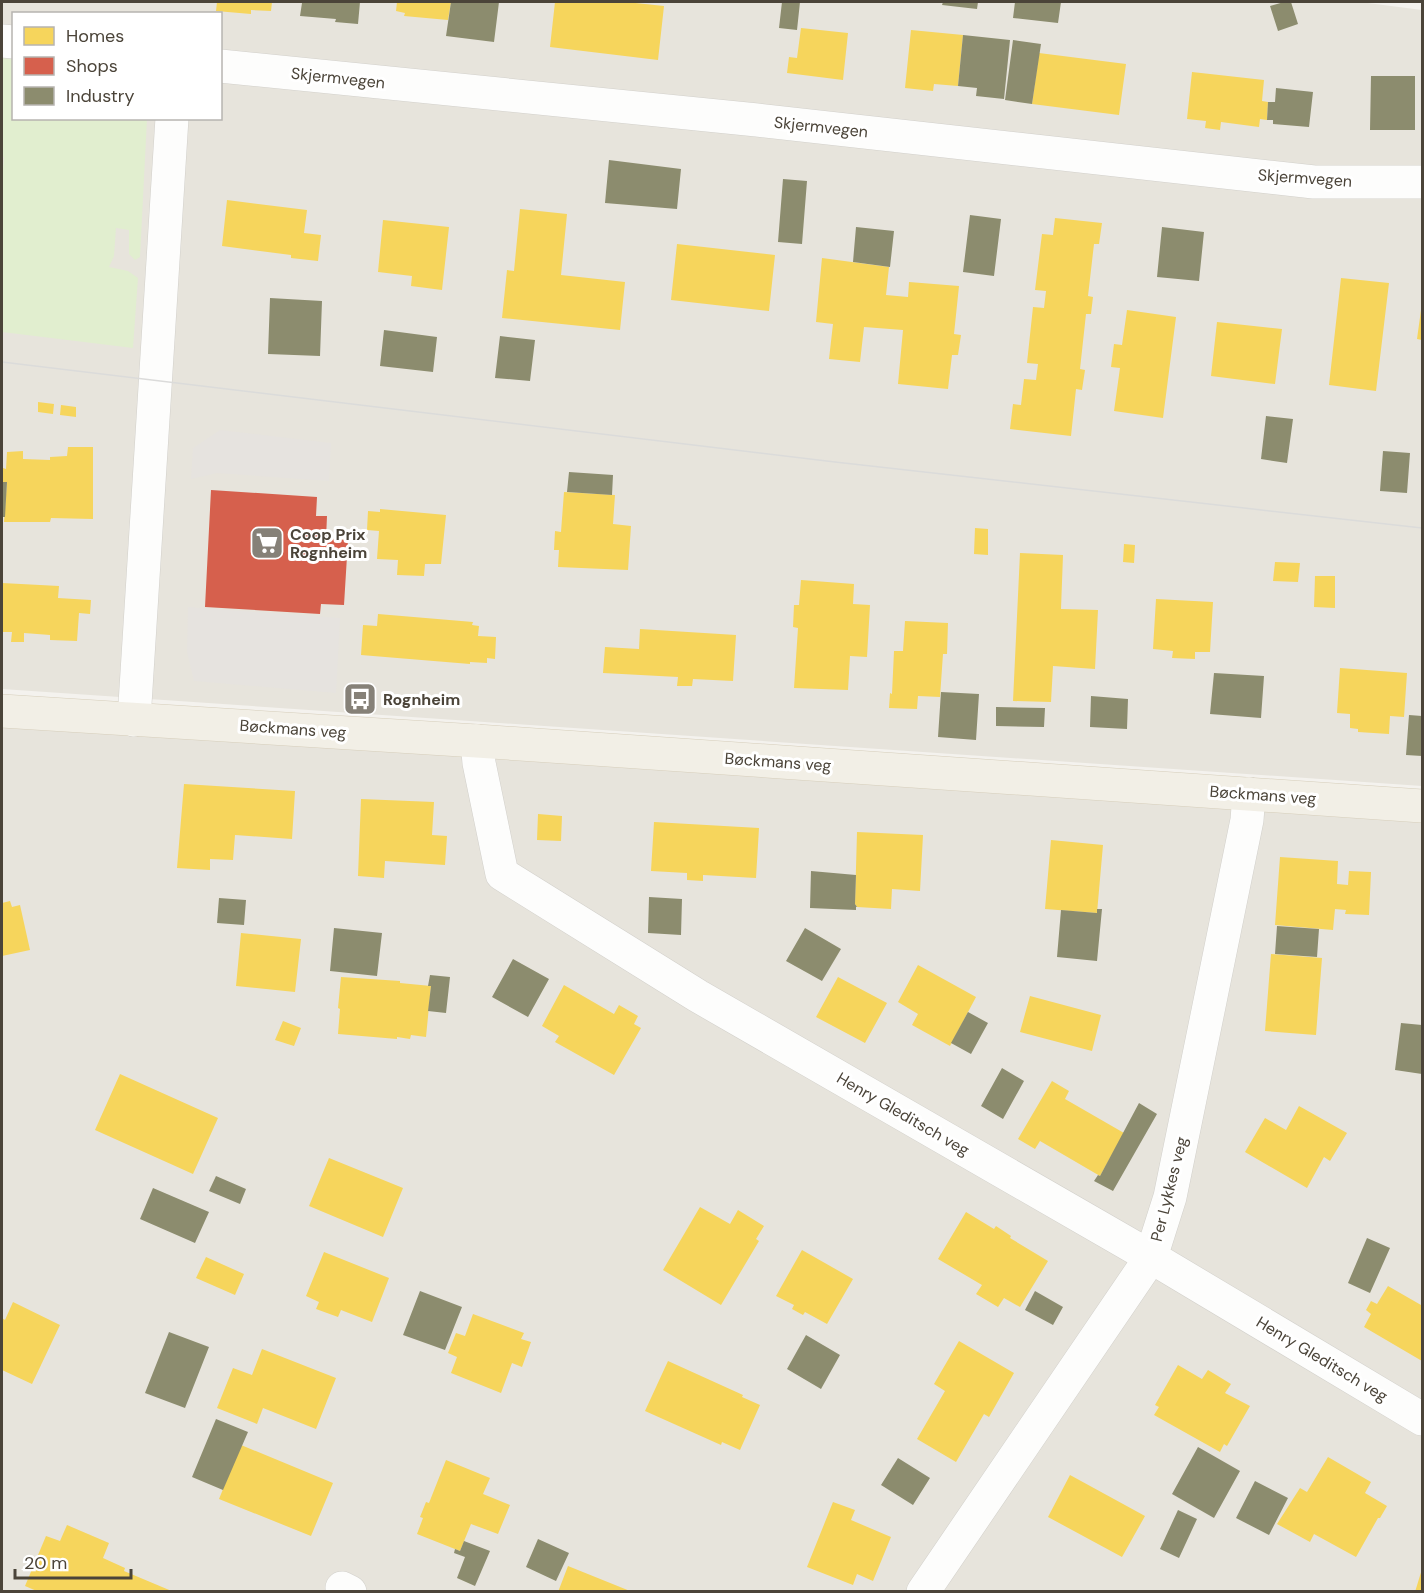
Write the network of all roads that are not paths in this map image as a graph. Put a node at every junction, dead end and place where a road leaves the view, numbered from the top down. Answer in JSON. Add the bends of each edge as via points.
{"nodes":[{"id":1,"x":222,"y":66,"type":"edge"},
{"id":2,"x":172,"y":120,"type":"edge"},
{"id":3,"x":1422,"y":182,"type":"edge"},
{"id":4,"x":2,"y":711,"type":"edge"},
{"id":5,"x":134,"y":720,"type":"junction"},
{"id":6,"x":477,"y":741,"type":"junction"},
{"id":7,"x":1249,"y":794,"type":"junction"},
{"id":8,"x":1422,"y":806,"type":"edge"},
{"id":9,"x":1151,"y":1257,"type":"junction"},
{"id":10,"x":1422,"y":1419,"type":"edge"},
{"id":11,"x":923,"y":1592,"type":"edge"}],
"edges":[{"from":1,"to":3,"type":"street","name":"Skjermvegen","via":[[1314,182]]},
{"from":2,"to":5,"type":"street"},
{"from":4,"to":5,"type":"main road","name":"Bøckmans veg"},
{"from":5,"to":6,"type":"main road","name":"Bøckmans veg"},
{"from":6,"to":7,"type":"main road","name":"Bøckmans veg"},
{"from":6,"to":9,"type":"street","name":"Henry Gleditsch veg","via":[[502,874],[698,996]]},
{"from":7,"to":8,"type":"main road","name":"Bøckmans veg"},
{"from":7,"to":9,"type":"street","name":"Per Lykkes veg","via":[[1247,820],[1170,1197]]},
{"from":9,"to":10,"type":"street","name":"Henry Gleditsch veg"},
{"from":9,"to":11,"type":"street","name":"Per Lykkes veg"}]}
